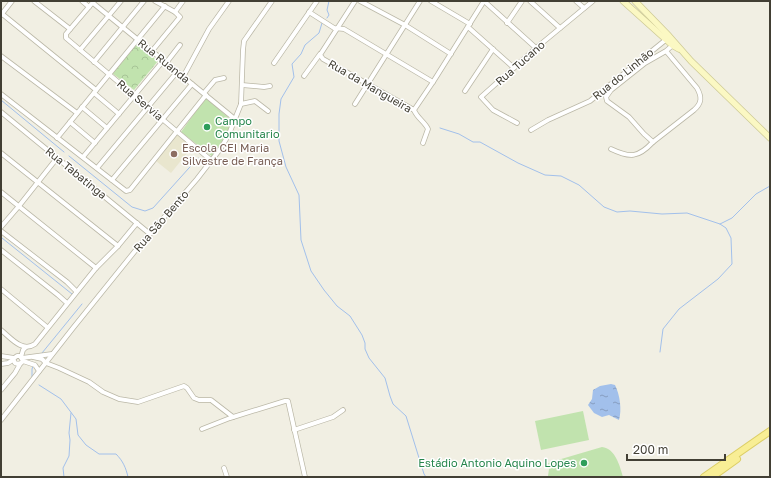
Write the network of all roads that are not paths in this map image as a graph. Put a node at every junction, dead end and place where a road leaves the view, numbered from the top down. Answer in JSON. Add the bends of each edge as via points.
{"nodes":[{"id":1,"x":12,"y":1,"type":"edge"},
{"id":2,"x":34,"y":1,"type":"edge"},
{"id":3,"x":82,"y":1,"type":"edge"},
{"id":4,"x":121,"y":1,"type":"edge"},
{"id":5,"x":144,"y":1,"type":"edge"},
{"id":6,"x":155,"y":1,"type":"edge"},
{"id":7,"x":183,"y":1,"type":"edge"},
{"id":8,"x":229,"y":1,"type":"edge"},
{"id":9,"x":272,"y":1,"type":"edge"},
{"id":10,"x":317,"y":1,"type":"edge"},
{"id":11,"x":355,"y":1,"type":"edge"},
{"id":12,"x":360,"y":1,"type":"edge"},
{"id":13,"x":420,"y":1,"type":"edge"},
{"id":14,"x":431,"y":1,"type":"edge"},
{"id":15,"x":484,"y":1,"type":"edge"},
{"id":16,"x":522,"y":1,"type":"edge"},
{"id":17,"x":530,"y":1,"type":"edge"},
{"id":18,"x":576,"y":1,"type":"edge"},
{"id":19,"x":593,"y":1,"type":"edge"},
{"id":20,"x":635,"y":1,"type":"edge"},
{"id":21,"x":94,"y":2,"type":"edge"},
{"id":22,"x":627,"y":2,"type":"edge"},
{"id":23,"x":165,"y":6,"type":"junction"},
{"id":24,"x":89,"y":7,"type":"junction"},
{"id":25,"x":584,"y":8,"type":"junction"},
{"id":26,"x":309,"y":12,"type":"junction"},
{"id":27,"x":177,"y":13,"type":"junction"},
{"id":28,"x":1,"y":14,"type":"edge"},
{"id":29,"x":108,"y":16,"type":"junction"},
{"id":30,"x":507,"y":23,"type":"junction"},
{"id":31,"x":405,"y":25,"type":"junction"},
{"id":32,"x":469,"y":25,"type":"junction"},
{"id":33,"x":122,"y":27,"type":"junction"},
{"id":34,"x":338,"y":28,"type":"junction"},
{"id":35,"x":560,"y":28,"type":"junction"},
{"id":36,"x":70,"y":29,"type":"junction"},
{"id":37,"x":667,"y":38,"type":"junction"},
{"id":38,"x":138,"y":40,"type":"junction"},
{"id":39,"x":673,"y":44,"type":"junction"},
{"id":40,"x":180,"y":45,"type":"dead end"},
{"id":41,"x":536,"y":48,"type":"junction"},
{"id":42,"x":493,"y":49,"type":"junction"},
{"id":43,"x":80,"y":50,"type":"junction"},
{"id":44,"x":152,"y":51,"type":"junction"},
{"id":45,"x":666,"y":51,"type":"junction"},
{"id":46,"x":321,"y":52,"type":"junction"},
{"id":47,"x":451,"y":54,"type":"junction"},
{"id":48,"x":386,"y":55,"type":"junction"},
{"id":49,"x":1,"y":56,"type":"edge"},
{"id":50,"x":94,"y":62,"type":"junction"},
{"id":51,"x":165,"y":62,"type":"junction"},
{"id":52,"x":274,"y":63,"type":"dead end"},
{"id":53,"x":514,"y":68,"type":"junction"},
{"id":54,"x":177,"y":72,"type":"junction"},
{"id":55,"x":109,"y":74,"type":"junction"},
{"id":56,"x":304,"y":76,"type":"dead end"},
{"id":57,"x":183,"y":77,"type":"junction"},
{"id":58,"x":224,"y":78,"type":"dead end"},
{"id":59,"x":433,"y":82,"type":"junction"},
{"id":60,"x":192,"y":84,"type":"junction"},
{"id":61,"x":242,"y":85,"type":"junction"},
{"id":62,"x":367,"y":85,"type":"junction"},
{"id":63,"x":270,"y":86,"type":"dead end"},
{"id":64,"x":465,"y":91,"type":"dead end"},
{"id":65,"x":95,"y":92,"type":"junction"},
{"id":66,"x":1,"y":94,"type":"edge"},
{"id":67,"x":205,"y":94,"type":"junction"},
{"id":68,"x":134,"y":96,"type":"junction"},
{"id":69,"x":241,"y":104,"type":"junction"},
{"id":70,"x":355,"y":104,"type":"dead end"},
{"id":71,"x":82,"y":107,"type":"junction"},
{"id":72,"x":147,"y":107,"type":"junction"},
{"id":73,"x":414,"y":110,"type":"junction"},
{"id":74,"x":268,"y":111,"type":"dead end"},
{"id":75,"x":1,"y":112,"type":"edge"},
{"id":76,"x":77,"y":113,"type":"junction"},
{"id":77,"x":119,"y":114,"type":"junction"},
{"id":78,"x":162,"y":119,"type":"junction"},
{"id":79,"x":236,"y":120,"type":"junction"},
{"id":80,"x":70,"y":122,"type":"junction"},
{"id":81,"x":517,"y":123,"type":"dead end"},
{"id":82,"x":107,"y":128,"type":"junction"},
{"id":83,"x":531,"y":130,"type":"dead end"},
{"id":84,"x":177,"y":132,"type":"junction"},
{"id":85,"x":57,"y":138,"type":"junction"},
{"id":86,"x":770,"y":138,"type":"edge"},
{"id":87,"x":653,"y":142,"type":"junction"},
{"id":88,"x":95,"y":143,"type":"junction"},
{"id":89,"x":423,"y":143,"type":"dead end"},
{"id":90,"x":611,"y":149,"type":"dead end"},
{"id":91,"x":1,"y":153,"type":"edge"},
{"id":92,"x":83,"y":157,"type":"junction"},
{"id":93,"x":57,"y":158,"type":"junction"},
{"id":94,"x":212,"y":160,"type":"junction"},
{"id":95,"x":97,"y":168,"type":"junction"},
{"id":96,"x":112,"y":180,"type":"junction"},
{"id":97,"x":38,"y":182,"type":"junction"},
{"id":98,"x":1,"y":192,"type":"edge"},
{"id":99,"x":19,"y":206,"type":"junction"},
{"id":100,"x":137,"y":223,"type":"junction"},
{"id":101,"x":1,"y":227,"type":"edge"},
{"id":102,"x":1,"y":231,"type":"edge"},
{"id":103,"x":150,"y":234,"type":"junction"},
{"id":104,"x":118,"y":246,"type":"junction"},
{"id":105,"x":1,"y":250,"type":"edge"},
{"id":106,"x":96,"y":268,"type":"junction"},
{"id":107,"x":1,"y":289,"type":"edge"},
{"id":108,"x":76,"y":291,"type":"junction"},
{"id":109,"x":67,"y":304,"type":"junction"},
{"id":110,"x":47,"y":327,"type":"junction"},
{"id":111,"x":1,"y":330,"type":"edge"},
{"id":112,"x":20,"y":345,"type":"junction"},
{"id":113,"x":26,"y":347,"type":"junction"},
{"id":114,"x":52,"y":354,"type":"junction"},
{"id":115,"x":1,"y":356,"type":"edge"},
{"id":116,"x":34,"y":357,"type":"junction"},
{"id":117,"x":18,"y":359,"type":"junction"},
{"id":118,"x":46,"y":363,"type":"junction"},
{"id":119,"x":1,"y":364,"type":"edge"},
{"id":120,"x":39,"y":371,"type":"junction"},
{"id":121,"x":1,"y":390,"type":"edge"},
{"id":122,"x":343,"y":410,"type":"dead end"},
{"id":123,"x":234,"y":417,"type":"junction"},
{"id":124,"x":1,"y":420,"type":"edge"},
{"id":125,"x":202,"y":429,"type":"dead end"},
{"id":126,"x":294,"y":430,"type":"junction"},
{"id":127,"x":770,"y":430,"type":"edge"},
{"id":128,"x":770,"y":435,"type":"edge"},
{"id":129,"x":224,"y":468,"type":"dead end"},
{"id":130,"x":226,"y":477,"type":"edge"},
{"id":131,"x":305,"y":477,"type":"edge"},
{"id":132,"x":704,"y":477,"type":"edge"},
{"id":133,"x":712,"y":477,"type":"edge"}],
"edges":[{"from":1,"to":28,"type":"street"},
{"from":2,"to":36,"type":"street"},
{"from":3,"to":24,"type":"street"},
{"from":4,"to":29,"type":"street"},
{"from":5,"to":33,"type":"street"},
{"from":6,"to":23,"type":"street"},
{"from":7,"to":27,"type":"street"},
{"from":8,"to":57,"type":"street","via":[[210,28]]},
{"from":9,"to":61,"type":"street","name":"Rua São Bento","via":[[244,41]]},
{"from":10,"to":26,"type":"street"},
{"from":11,"to":34,"type":"street"},
{"from":12,"to":31,"type":"street"},
{"from":13,"to":31,"type":"street"},
{"from":14,"to":32,"type":"street"},
{"from":15,"to":30,"type":"street"},
{"from":15,"to":32,"type":"street"},
{"from":16,"to":30,"type":"street"},
{"from":17,"to":35,"type":"street"},
{"from":18,"to":25,"type":"street"},
{"from":19,"to":25,"type":"street","name":"Rua Tucano"},
{"from":20,"to":37,"type":"street"},
{"from":21,"to":24,"type":"street"},
{"from":21,"to":29,"type":"street","name":"Rua Ruanda"},
{"from":22,"to":37,"type":"street"},
{"from":23,"to":27,"type":"street"},
{"from":23,"to":38,"type":"street"},
{"from":24,"to":36,"type":"street"},
{"from":25,"to":35,"type":"street","name":"Rua Tucano"},
{"from":26,"to":34,"type":"street"},
{"from":26,"to":52,"type":"street"},
{"from":27,"to":44,"type":"street","via":[[179,18]]},
{"from":28,"to":65,"type":"street"},
{"from":29,"to":33,"type":"street","name":"Rua Ruanda"},
{"from":29,"to":43,"type":"street"},
{"from":30,"to":41,"type":"street"},
{"from":31,"to":47,"type":"street"},
{"from":31,"to":48,"type":"street"},
{"from":32,"to":42,"type":"street"},
{"from":32,"to":47,"type":"street"},
{"from":33,"to":38,"type":"street","name":"Rua Ruanda"},
{"from":33,"to":50,"type":"street"},
{"from":34,"to":46,"type":"street"},
{"from":34,"to":48,"type":"street","via":[[344,29]]},
{"from":35,"to":41,"type":"street","name":"Rua Tucano"},
{"from":36,"to":43,"type":"street","name":"Rua Servia","via":[[65,36]]},
{"from":37,"to":39,"type":"street"},
{"from":37,"to":83,"type":"street","name":"Rua do Linhão","via":[[590,101]]},
{"from":38,"to":44,"type":"street","name":"Rua Ruanda"},
{"from":38,"to":55,"type":"street"},
{"from":39,"to":45,"type":"street"},
{"from":39,"to":86,"type":"street"},
{"from":40,"to":51,"type":"street"},
{"from":41,"to":53,"type":"street","name":"Rua Tucano"},
{"from":42,"to":53,"type":"street"},
{"from":42,"to":64,"type":"street"},
{"from":43,"to":50,"type":"street","name":"Rua Servia"},
{"from":44,"to":51,"type":"street","name":"Rua Ruanda"},
{"from":45,"to":87,"type":"street","via":[[697,88],[701,101],[694,110]]},
{"from":45,"to":87,"type":"street","via":[[645,63],[606,97],[607,101],[624,113]]},
{"from":46,"to":56,"type":"street"},
{"from":46,"to":62,"type":"street","name":"Rua da Mangueira","via":[[322,58]]},
{"from":47,"to":59,"type":"street"},
{"from":48,"to":59,"type":"street"},
{"from":48,"to":62,"type":"street"},
{"from":49,"to":76,"type":"street"},
{"from":50,"to":55,"type":"street","name":"Rua Servia"},
{"from":51,"to":54,"type":"street","name":"Rua Ruanda"},
{"from":51,"to":68,"type":"street"},
{"from":53,"to":81,"type":"street","name":"Rua Tucano","via":[[481,98],[493,110]]},
{"from":54,"to":57,"type":"street","name":"Rua Ruanda"},
{"from":54,"to":72,"type":"street"},
{"from":55,"to":65,"type":"street"},
{"from":55,"to":68,"type":"street","name":"Rua Servia"},
{"from":57,"to":60,"type":"street","name":"Rua Ruanda"},
{"from":58,"to":67,"type":"street","via":[[215,80]]},
{"from":59,"to":73,"type":"street"},
{"from":60,"to":67,"type":"street","name":"Rua Ruanda"},
{"from":60,"to":78,"type":"street"},
{"from":61,"to":63,"type":"street"},
{"from":61,"to":69,"type":"street","name":"Rua São Bento"},
{"from":62,"to":70,"type":"street"},
{"from":62,"to":73,"type":"street","name":"Rua da Mangueira"},
{"from":65,"to":71,"type":"street"},
{"from":65,"to":77,"type":"street"},
{"from":66,"to":85,"type":"street"},
{"from":67,"to":79,"type":"street","name":"Rua Ruanda"},
{"from":67,"to":84,"type":"street"},
{"from":68,"to":72,"type":"street","name":"Rua Servia"},
{"from":68,"to":77,"type":"street"},
{"from":69,"to":74,"type":"street","via":[[255,101]]},
{"from":69,"to":79,"type":"street","name":"Rua São Bento"},
{"from":71,"to":76,"type":"street"},
{"from":71,"to":82,"type":"street"},
{"from":72,"to":78,"type":"street","name":"Rua Servia"},
{"from":72,"to":95,"type":"street"},
{"from":73,"to":89,"type":"street","name":"Rua da Mangueira","via":[[428,129]]},
{"from":75,"to":93,"type":"street","name":"Rua Tabatinga"},
{"from":76,"to":80,"type":"street"},
{"from":77,"to":82,"type":"street"},
{"from":78,"to":84,"type":"street","name":"Rua Servia"},
{"from":78,"to":96,"type":"street"},
{"from":79,"to":94,"type":"street","name":"Rua São Bento"},
{"from":80,"to":85,"type":"street"},
{"from":80,"to":88,"type":"street"},
{"from":82,"to":88,"type":"street"},
{"from":84,"to":94,"type":"street","name":"Rua Servia"},
{"from":84,"to":96,"type":"street","via":[[130,190],[126,191]]},
{"from":85,"to":92,"type":"street"},
{"from":87,"to":90,"type":"street","via":[[634,155],[626,155]]},
{"from":88,"to":92,"type":"street"},
{"from":91,"to":97,"type":"street"},
{"from":92,"to":95,"type":"street"},
{"from":93,"to":97,"type":"street"},
{"from":93,"to":100,"type":"street","name":"Rua Tabatinga"},
{"from":94,"to":103,"type":"street","name":"Rua São Bento"},
{"from":95,"to":96,"type":"street"},
{"from":97,"to":99,"type":"street"},
{"from":97,"to":104,"type":"street"},
{"from":98,"to":99,"type":"street"},
{"from":99,"to":101,"type":"street"},
{"from":99,"to":106,"type":"street"},
{"from":100,"to":103,"type":"street","name":"Rua Tabatinga"},
{"from":100,"to":104,"type":"street"},
{"from":102,"to":108,"type":"street"},
{"from":103,"to":114,"type":"street","name":"Rua São Bento"},
{"from":104,"to":106,"type":"street"},
{"from":105,"to":109,"type":"street"},
{"from":106,"to":108,"type":"street"},
{"from":107,"to":110,"type":"street"},
{"from":108,"to":109,"type":"street"},
{"from":109,"to":110,"type":"street"},
{"from":110,"to":113,"type":"street","via":[[35,344]]},
{"from":111,"to":112,"type":"street"},
{"from":112,"to":113,"type":"street"},
{"from":112,"to":117,"type":"street"},
{"from":113,"to":117,"type":"street"},
{"from":114,"to":116,"type":"street"},
{"from":114,"to":118,"type":"street","name":"Rua São Bento"},
{"from":115,"to":117,"type":"street"},
{"from":116,"to":117,"type":"street"},
{"from":116,"to":118,"type":"street"},
{"from":117,"to":119,"type":"street"},
{"from":117,"to":120,"type":"street","via":[[35,365]]},
{"from":117,"to":121,"type":"street","via":[[15,373]]},
{"from":118,"to":120,"type":"street","name":"Rua São Bento"},
{"from":118,"to":123,"type":"street","via":[[89,382],[113,397],[138,402],[184,386],[194,398],[211,400]]},
{"from":120,"to":124,"type":"street","name":"Rua São Bento"},
{"from":122,"to":126,"type":"street","via":[[333,417]]},
{"from":123,"to":125,"type":"street"},
{"from":123,"to":126,"type":"street","via":[[288,401]]},
{"from":126,"to":131,"type":"street"},
{"from":127,"to":132,"type":"main road"},
{"from":128,"to":133,"type":"main road"},
{"from":129,"to":130,"type":"street"}]}
